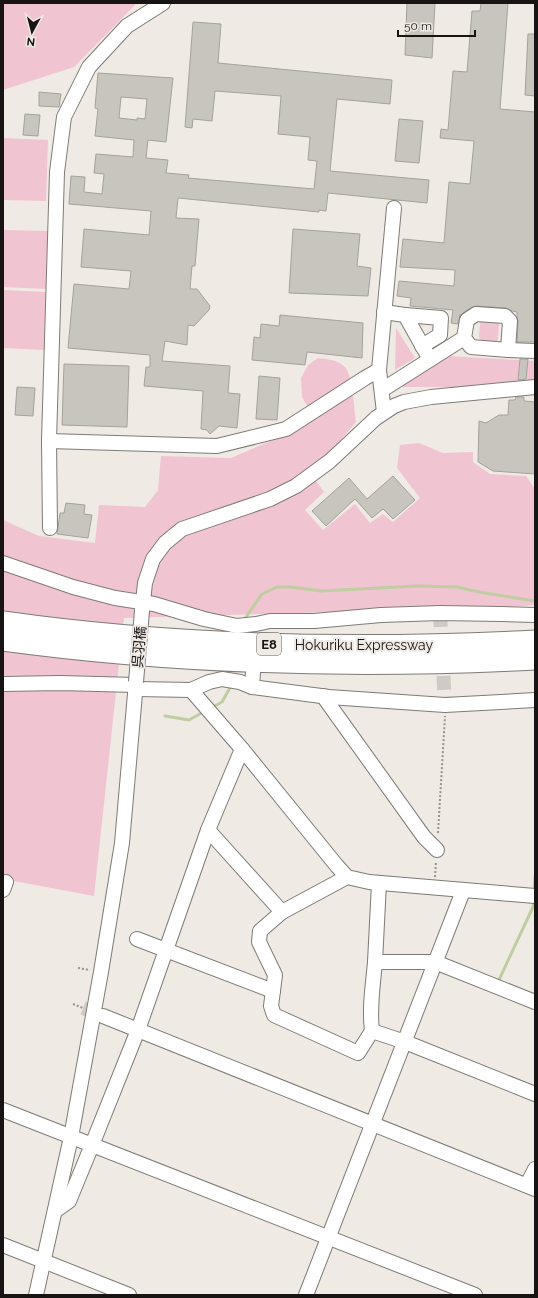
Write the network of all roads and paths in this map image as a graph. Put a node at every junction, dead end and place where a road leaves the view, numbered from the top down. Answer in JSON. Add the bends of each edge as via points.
{"nodes":[{"id":1,"x":163,"y":3,"type":"edge"},
{"id":2,"x":394,"y":208,"type":"dead end"},
{"id":3,"x":384,"y":312,"type":"junction"},
{"id":4,"x":405,"y":315,"type":"junction"},
{"id":5,"x":464,"y":338,"type":"junction"},
{"id":6,"x":422,"y":346,"type":"junction"},
{"id":7,"x":508,"y":350,"type":"junction"},
{"id":8,"x":535,"y":351,"type":"edge"},
{"id":9,"x":430,"y":360,"type":"junction"},
{"id":10,"x":379,"y":370,"type":"junction"},
{"id":11,"x":535,"y":387,"type":"edge"},
{"id":12,"x":382,"y":390,"type":"junction"},
{"id":13,"x":384,"y":412,"type":"junction"},
{"id":14,"x":49,"y":441,"type":"junction"},
{"id":15,"x":50,"y":528,"type":"dead end"},
{"id":16,"x":3,"y":563,"type":"edge"},
{"id":17,"x":143,"y":607,"type":"junction"},
{"id":18,"x":535,"y":615,"type":"edge"},
{"id":19,"x":3,"y":622,"type":"edge"},
{"id":20,"x":3,"y":640,"type":"edge"},
{"id":21,"x":535,"y":641,"type":"edge"},
{"id":22,"x":535,"y":659,"type":"edge"},
{"id":23,"x":253,"y":672,"type":"dead end"},
{"id":24,"x":3,"y":684,"type":"edge"},
{"id":25,"x":136,"y":686,"type":"junction"},
{"id":26,"x":252,"y":687,"type":"junction"},
{"id":27,"x":190,"y":690,"type":"junction"},
{"id":28,"x":323,"y":696,"type":"junction"},
{"id":29,"x":535,"y":700,"type":"edge"},
{"id":30,"x":445,"y":704,"type":"junction"},
{"id":31,"x":242,"y":749,"type":"junction"},
{"id":32,"x":208,"y":830,"type":"junction"},
{"id":33,"x":437,"y":850,"type":"junction"},
{"id":34,"x":347,"y":877,"type":"junction"},
{"id":35,"x":379,"y":883,"type":"junction"},
{"id":36,"x":434,"y":887,"type":"junction"},
{"id":37,"x":463,"y":891,"type":"junction"},
{"id":38,"x":535,"y":896,"type":"edge"},
{"id":39,"x":282,"y":912,"type":"junction"},
{"id":40,"x":137,"y":939,"type":"dead end"},
{"id":41,"x":166,"y":950,"type":"junction"},
{"id":42,"x":375,"y":962,"type":"junction"},
{"id":43,"x":436,"y":962,"type":"junction"},
{"id":44,"x":273,"y":991,"type":"junction"},
{"id":45,"x":535,"y":1002,"type":"edge"},
{"id":46,"x":74,"y":1004,"type":"dead end"},
{"id":47,"x":83,"y":1008,"type":"tunnel mouth"},
{"id":48,"x":103,"y":1016,"type":"tunnel mouth"},
{"id":49,"x":138,"y":1030,"type":"junction"},
{"id":50,"x":372,"y":1031,"type":"junction"},
{"id":51,"x":404,"y":1042,"type":"junction"},
{"id":52,"x":535,"y":1094,"type":"edge"},
{"id":53,"x":3,"y":1110,"type":"edge"},
{"id":54,"x":373,"y":1124,"type":"junction"},
{"id":55,"x":71,"y":1137,"type":"junction"},
{"id":56,"x":92,"y":1145,"type":"junction"},
{"id":57,"x":535,"y":1169,"type":"edge"},
{"id":58,"x":531,"y":1187,"type":"edge"},
{"id":59,"x":55,"y":1211,"type":"junction"},
{"id":60,"x":328,"y":1238,"type":"junction"},
{"id":61,"x":3,"y":1244,"type":"edge"},
{"id":62,"x":44,"y":1261,"type":"junction"},
{"id":63,"x":36,"y":1295,"type":"edge"},
{"id":64,"x":129,"y":1295,"type":"edge"},
{"id":65,"x":306,"y":1295,"type":"edge"},
{"id":66,"x":475,"y":1295,"type":"edge"}],
"edges":[{"from":1,"to":14,"type":"street","via":[[127,26],[89,67],[64,117],[57,172]]},
{"from":2,"to":3,"type":"street"},
{"from":3,"to":4,"type":"street"},
{"from":3,"to":10,"type":"street"},
{"from":4,"to":6,"type":"street"},
{"from":4,"to":6,"type":"street","via":[[441,318],[440,335]]},
{"from":5,"to":7,"type":"street","via":[[471,347]]},
{"from":5,"to":7,"type":"street","via":[[467,320],[476,314],[505,316],[510,321]]},
{"from":5,"to":9,"type":"street"},
{"from":6,"to":9,"type":"street"},
{"from":7,"to":8,"type":"street"},
{"from":9,"to":12,"type":"street"},
{"from":10,"to":12,"type":"street"},
{"from":10,"to":14,"type":"street","via":[[286,429],[217,446]]},
{"from":11,"to":13,"type":"street","name":"呉羽橋","via":[[431,397],[404,402]]},
{"from":12,"to":13,"type":"street"},
{"from":13,"to":17,"type":"street","name":"呉羽橋","via":[[330,461],[296,486],[270,499],[182,529],[165,543],[153,559],[145,583]]},
{"from":14,"to":15,"type":"street"},
{"from":16,"to":17,"type":"street"},
{"from":17,"to":18,"type":"street","via":[[154,604],[204,619],[256,628],[270,621],[381,615]]},
{"from":17,"to":25,"type":"street","name":"呉羽橋","bridge":true},
{"from":19,"to":21,"type":"highway","name":"Hokuriku Expressway","number":"E8","via":[[166,639],[244,644],[398,646]]},
{"from":20,"to":22,"type":"highway","name":"Hokuriku Expressway","number":"E8","via":[[166,657],[242,661],[398,664]]},
{"from":23,"to":26,"type":"street"},
{"from":24,"to":25,"type":"street"},
{"from":25,"to":27,"type":"street"},
{"from":25,"to":55,"type":"street","name":"呉羽橋","via":[[122,843]]},
{"from":26,"to":27,"type":"street","via":[[222,679]]},
{"from":26,"to":28,"type":"street"},
{"from":27,"to":31,"type":"street"},
{"from":28,"to":30,"type":"street"},
{"from":28,"to":33,"type":"street","via":[[424,837]]},
{"from":29,"to":30,"type":"street"},
{"from":30,"to":33,"type":"path"},
{"from":31,"to":32,"type":"street"},
{"from":31,"to":34,"type":"street","via":[[330,860]]},
{"from":32,"to":39,"type":"street"},
{"from":32,"to":41,"type":"street"},
{"from":33,"to":36,"type":"path"},
{"from":34,"to":35,"type":"street"},
{"from":34,"to":39,"type":"street"},
{"from":35,"to":36,"type":"street"},
{"from":35,"to":42,"type":"street"},
{"from":36,"to":37,"type":"street"},
{"from":37,"to":38,"type":"street"},
{"from":37,"to":43,"type":"street"},
{"from":39,"to":44,"type":"street","via":[[260,931],[258,942],[275,975]]},
{"from":40,"to":41,"type":"street"},
{"from":41,"to":44,"type":"street"},
{"from":41,"to":49,"type":"street"},
{"from":42,"to":43,"type":"street"},
{"from":42,"to":50,"type":"street","via":[[371,999]]},
{"from":43,"to":45,"type":"street"},
{"from":43,"to":51,"type":"street"},
{"from":44,"to":50,"type":"street","via":[[271,1006],[274,1014],[358,1053]]},
{"from":46,"to":47,"type":"path"},
{"from":48,"to":49,"type":"street"},
{"from":49,"to":54,"type":"street"},
{"from":49,"to":56,"type":"street"},
{"from":50,"to":51,"type":"street"},
{"from":51,"to":52,"type":"street"},
{"from":51,"to":54,"type":"street"},
{"from":53,"to":55,"type":"street"},
{"from":54,"to":58,"type":"street"},
{"from":54,"to":60,"type":"street"},
{"from":55,"to":56,"type":"street"},
{"from":55,"to":59,"type":"street","name":"呉羽橋"},
{"from":56,"to":59,"type":"street","via":[[69,1201]]},
{"from":56,"to":60,"type":"street"},
{"from":57,"to":58,"type":"street"},
{"from":59,"to":62,"type":"street","name":"呉羽橋"},
{"from":60,"to":65,"type":"street"},
{"from":60,"to":66,"type":"street"},
{"from":61,"to":62,"type":"street"},
{"from":62,"to":63,"type":"street","name":"呉羽橋"},
{"from":62,"to":64,"type":"street"}]}
